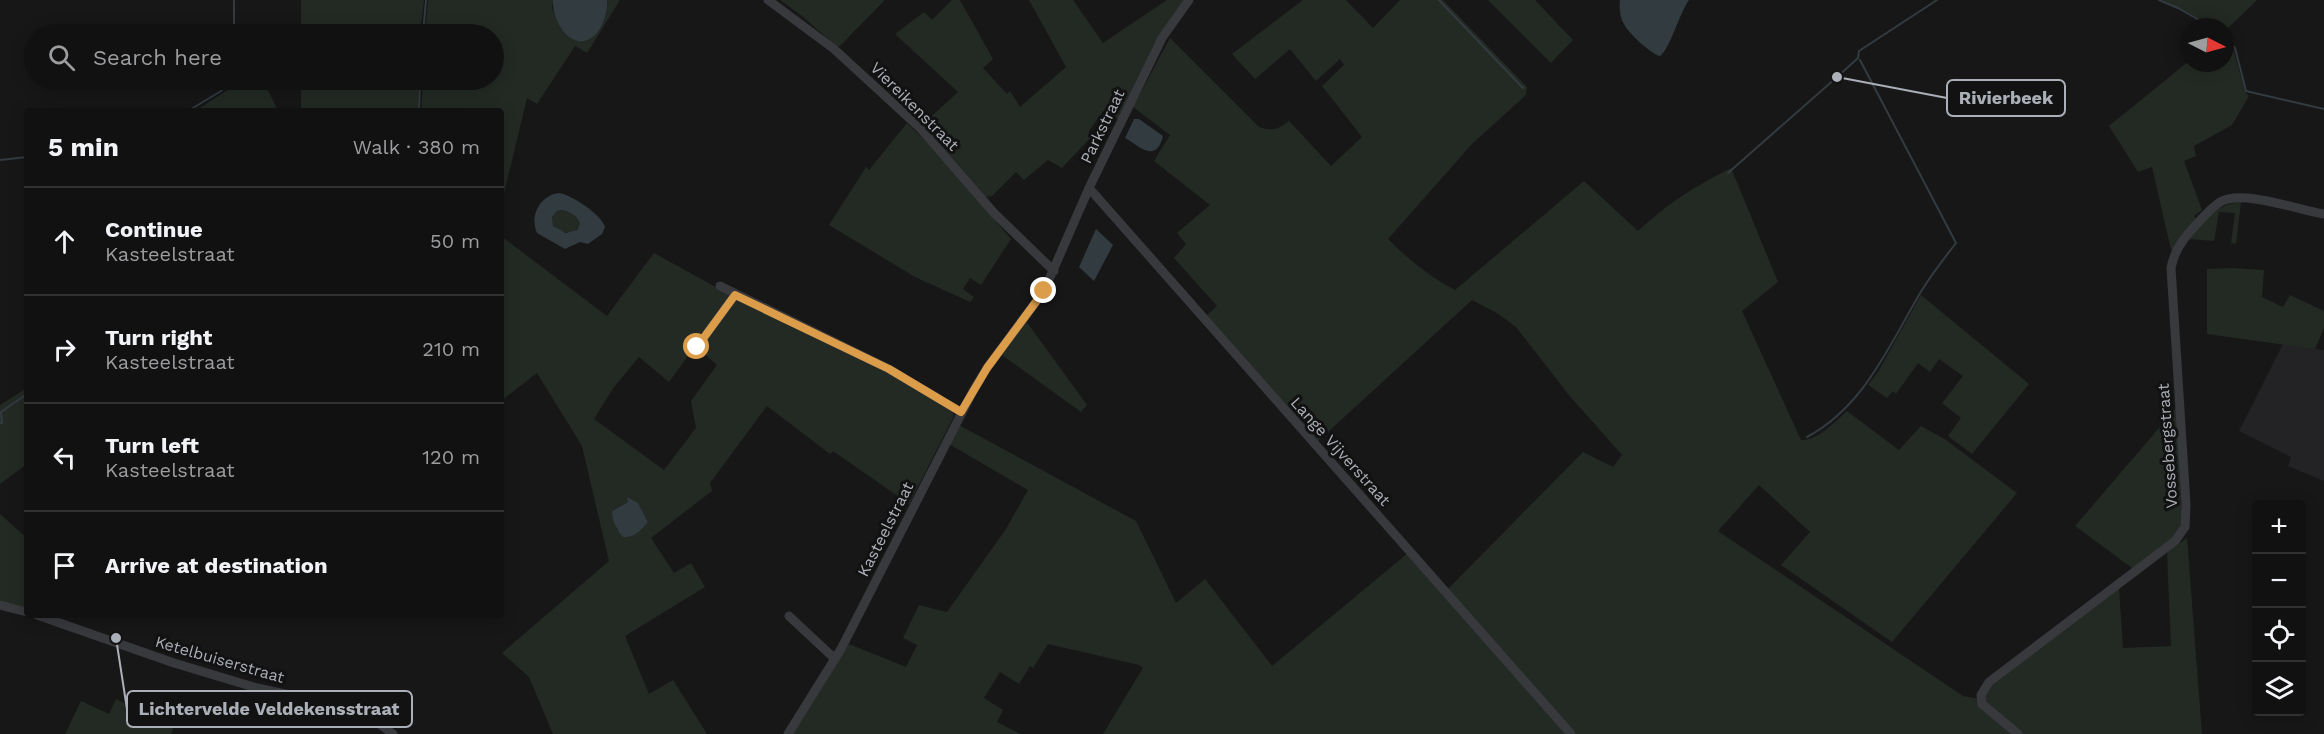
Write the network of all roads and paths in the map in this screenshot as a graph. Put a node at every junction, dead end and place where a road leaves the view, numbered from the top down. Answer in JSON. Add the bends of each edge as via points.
{"nodes":[{"id":1,"x":768,"y":0,"type":"edge"},
{"id":2,"x":1189,"y":0,"type":"edge"},
{"id":3,"x":1089,"y":188,"type":"junction"},
{"id":4,"x":2324,"y":214,"type":"edge"},
{"id":5,"x":1054,"y":271,"type":"junction"},
{"id":6,"x":720,"y":286,"type":"dead end"},
{"id":7,"x":735,"y":295,"type":"junction"},
{"id":8,"x":697,"y":347,"type":"dead end"},
{"id":9,"x":961,"y":412,"type":"junction"},
{"id":10,"x":0,"y":605,"type":"edge"},
{"id":11,"x":24,"y":611,"type":"edge"},
{"id":12,"x":789,"y":616,"type":"dead end"},
{"id":13,"x":46,"y":618,"type":"edge"},
{"id":14,"x":835,"y":659,"type":"junction"},
{"id":15,"x":393,"y":734,"type":"edge"},
{"id":16,"x":788,"y":734,"type":"edge"},
{"id":17,"x":1571,"y":734,"type":"edge"},
{"id":18,"x":2018,"y":734,"type":"edge"}],
"edges":[{"from":1,"to":5,"type":"street","name":"Viereikenstraat","via":[[834,49],[921,129],[994,213]]},
{"from":2,"to":3,"type":"street","name":"Parkstraat","via":[[1162,38]]},
{"from":3,"to":5,"type":"street","name":"Parkstraat"},
{"from":3,"to":17,"type":"street","name":"Lange Vijverstraat"},
{"from":4,"to":18,"type":"street","name":"Vossebergstraat","via":[[2246,198],[2230,199],[2208,212],[2179,246],[2171,268],[2185,526],[2175,541],[1983,689],[1982,704]]},
{"from":5,"to":9,"type":"street","name":"Kasteelstraat"},
{"from":6,"to":7,"type":"street"},
{"from":7,"to":8,"type":"street"},
{"from":7,"to":9,"type":"street","via":[[879,364]]},
{"from":9,"to":14,"type":"street","name":"Kasteelstraat"},
{"from":10,"to":11,"type":"street"},
{"from":12,"to":14,"type":"street"},
{"from":13,"to":15,"type":"street","name":"Ketelbuiserstraat","via":[[247,685],[345,707],[373,719]]},
{"from":14,"to":16,"type":"street","name":"Kasteelstraat"}]}
